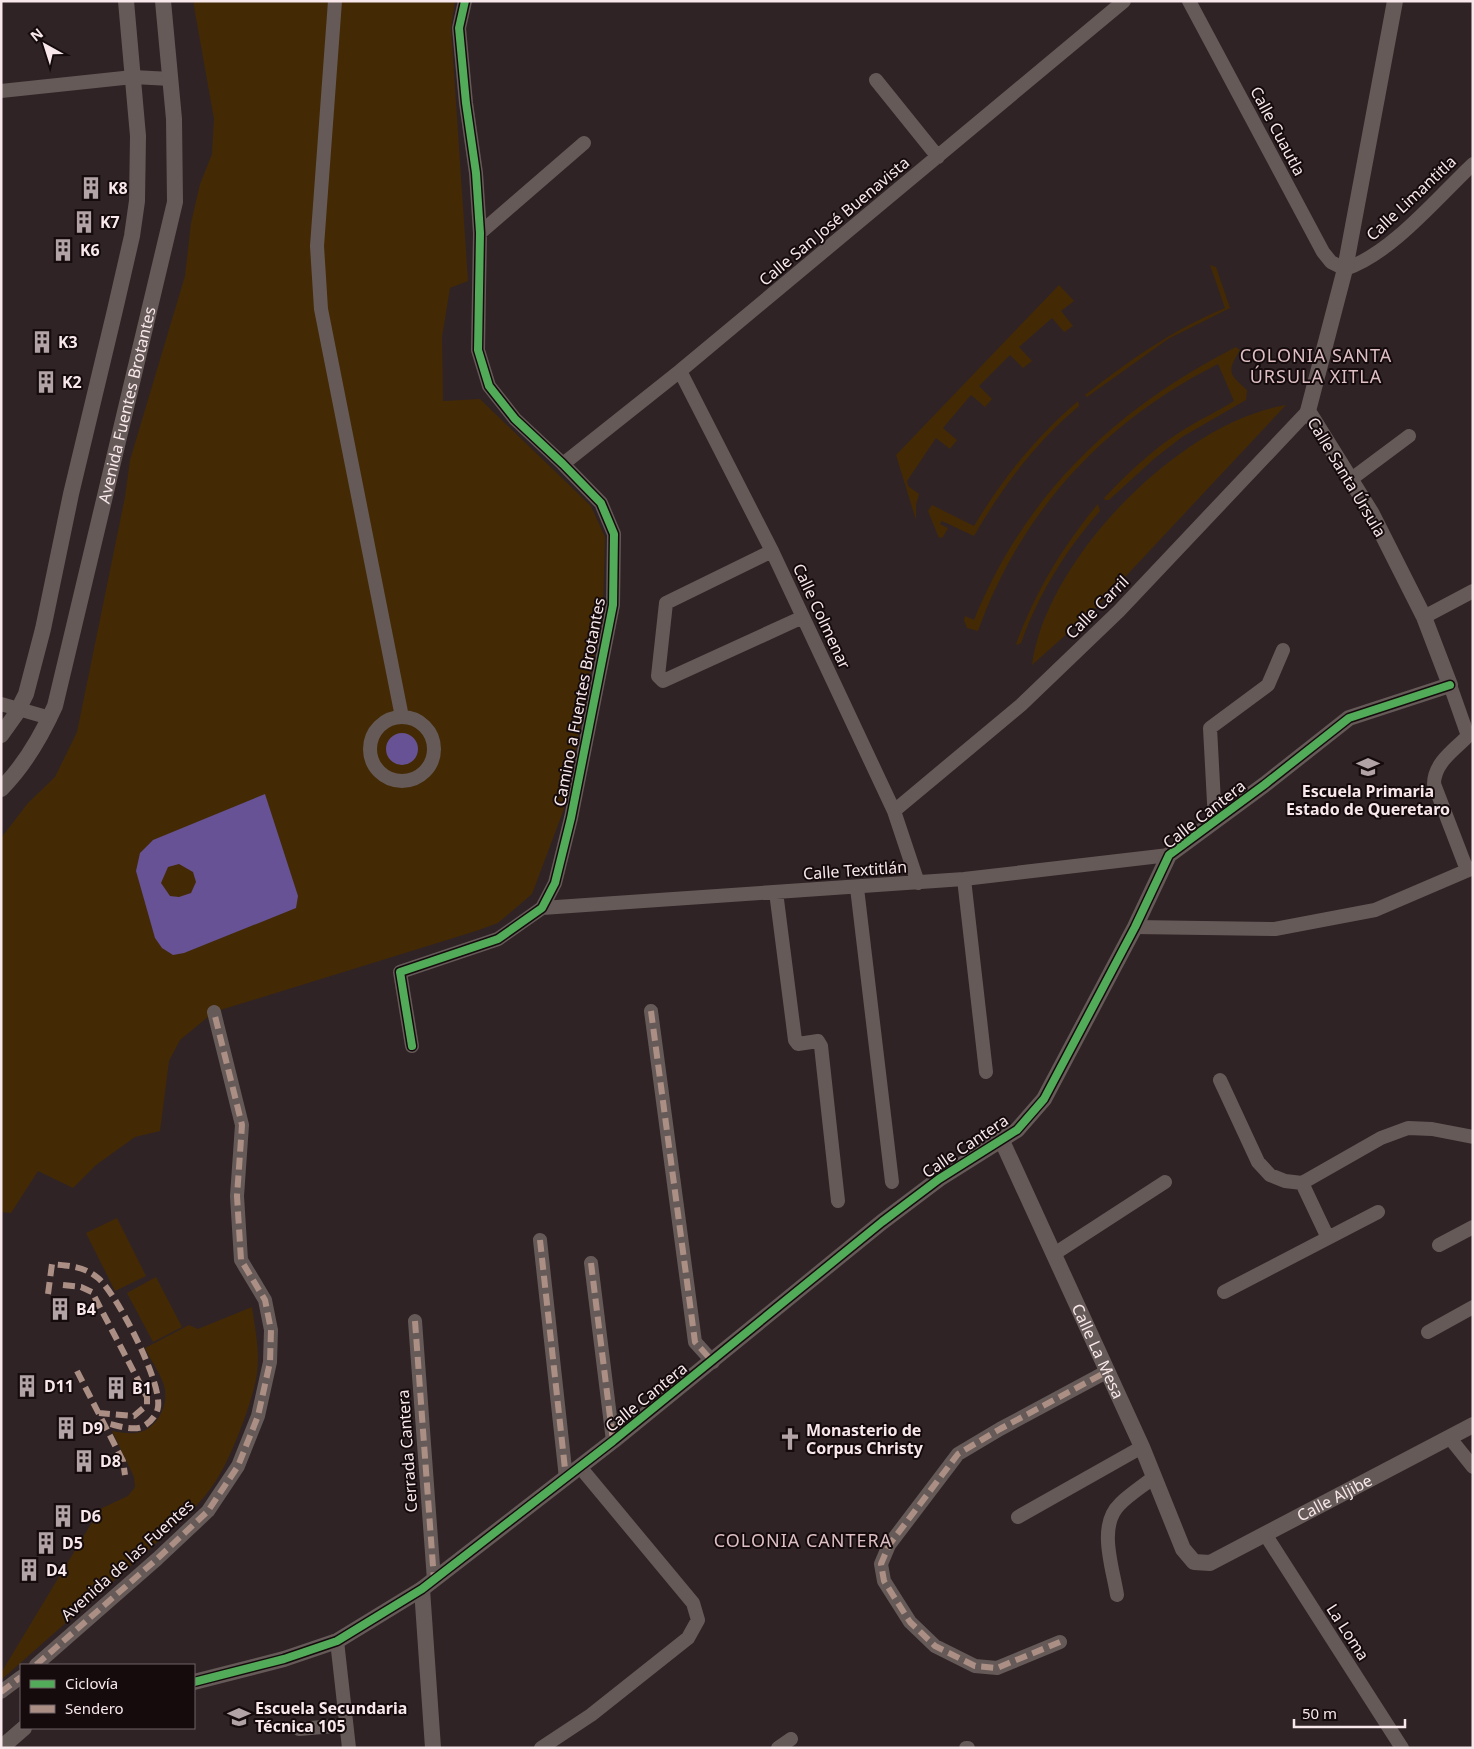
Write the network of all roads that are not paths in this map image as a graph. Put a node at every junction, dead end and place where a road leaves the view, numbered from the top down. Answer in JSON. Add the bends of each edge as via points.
{"nodes":[{"id":1,"x":126,"y":1,"type":"edge"},
{"id":2,"x":163,"y":1,"type":"edge"},
{"id":3,"x":335,"y":1,"type":"edge"},
{"id":4,"x":465,"y":1,"type":"edge"},
{"id":5,"x":1124,"y":1,"type":"edge"},
{"id":6,"x":1189,"y":1,"type":"edge"},
{"id":7,"x":1395,"y":1,"type":"edge"},
{"id":8,"x":133,"y":77,"type":"junction"},
{"id":9,"x":171,"y":79,"type":"junction"},
{"id":10,"x":876,"y":80,"type":"dead end"},
{"id":11,"x":1,"y":90,"type":"edge"},
{"id":12,"x":584,"y":143,"type":"dead end"},
{"id":13,"x":938,"y":157,"type":"junction"},
{"id":14,"x":1473,"y":164,"type":"edge"},
{"id":15,"x":480,"y":233,"type":"junction"},
{"id":16,"x":1345,"y":269,"type":"junction"},
{"id":17,"x":680,"y":371,"type":"junction"},
{"id":18,"x":1308,"y":411,"type":"junction"},
{"id":19,"x":1409,"y":436,"type":"dead end"},
{"id":20,"x":563,"y":464,"type":"junction"},
{"id":21,"x":1350,"y":480,"type":"junction"},
{"id":22,"x":772,"y":551,"type":"junction"},
{"id":23,"x":1473,"y":591,"type":"edge"},
{"id":24,"x":803,"y":617,"type":"junction"},
{"id":25,"x":1424,"y":617,"type":"junction"},
{"id":26,"x":1283,"y":650,"type":"dead end"},
{"id":27,"x":1450,"y":685,"type":"junction"},
{"id":28,"x":1,"y":704,"type":"edge"},
{"id":29,"x":19,"y":708,"type":"junction"},
{"id":30,"x":402,"y":717,"type":"junction"},
{"id":31,"x":50,"y":718,"type":"junction"},
{"id":32,"x":1,"y":735,"type":"edge"},
{"id":33,"x":1471,"y":736,"type":"edge"},
{"id":34,"x":1,"y":789,"type":"edge"},
{"id":35,"x":894,"y":811,"type":"junction"},
{"id":36,"x":1216,"y":821,"type":"junction"},
{"id":37,"x":1169,"y":855,"type":"junction"},
{"id":38,"x":1470,"y":869,"type":"edge"},
{"id":39,"x":964,"y":879,"type":"junction"},
{"id":40,"x":918,"y":883,"type":"junction"},
{"id":41,"x":857,"y":888,"type":"junction"},
{"id":42,"x":776,"y":892,"type":"junction"},
{"id":43,"x":542,"y":908,"type":"junction"},
{"id":44,"x":1135,"y":927,"type":"junction"},
{"id":45,"x":651,"y":1011,"type":"dead end"},
{"id":46,"x":214,"y":1012,"type":"dead end"},
{"id":47,"x":412,"y":1046,"type":"dead end"},
{"id":48,"x":986,"y":1072,"type":"dead end"},
{"id":49,"x":1220,"y":1080,"type":"dead end"},
{"id":50,"x":1473,"y":1137,"type":"edge"},
{"id":51,"x":1002,"y":1141,"type":"junction"},
{"id":52,"x":892,"y":1182,"type":"dead end"},
{"id":53,"x":1165,"y":1182,"type":"dead end"},
{"id":54,"x":1302,"y":1183,"type":"junction"},
{"id":55,"x":838,"y":1201,"type":"dead end"},
{"id":56,"x":1378,"y":1212,"type":"dead end"},
{"id":57,"x":1473,"y":1227,"type":"edge"},
{"id":58,"x":1328,"y":1238,"type":"junction"},
{"id":59,"x":540,"y":1240,"type":"dead end"},
{"id":60,"x":1439,"y":1245,"type":"dead end"},
{"id":61,"x":1054,"y":1254,"type":"junction"},
{"id":62,"x":592,"y":1263,"type":"dead end"},
{"id":63,"x":1224,"y":1292,"type":"dead end"},
{"id":64,"x":1473,"y":1307,"type":"edge"},
{"id":65,"x":415,"y":1321,"type":"dead end"},
{"id":66,"x":1428,"y":1332,"type":"dead end"},
{"id":67,"x":713,"y":1362,"type":"junction"},
{"id":68,"x":1108,"y":1371,"type":"junction"},
{"id":69,"x":1473,"y":1424,"type":"edge"},
{"id":70,"x":1449,"y":1437,"type":"junction"},
{"id":71,"x":613,"y":1442,"type":"junction"},
{"id":72,"x":1142,"y":1448,"type":"junction"},
{"id":73,"x":580,"y":1467,"type":"junction"},
{"id":74,"x":1473,"y":1467,"type":"edge"},
{"id":75,"x":566,"y":1478,"type":"junction"},
{"id":76,"x":1154,"y":1478,"type":"junction"},
{"id":77,"x":1018,"y":1517,"type":"dead end"},
{"id":78,"x":1265,"y":1534,"type":"junction"},
{"id":79,"x":1194,"y":1562,"type":"joint"},
{"id":80,"x":428,"y":1584,"type":"junction"},
{"id":81,"x":1118,"y":1595,"type":"dead end"},
{"id":82,"x":337,"y":1640,"type":"junction"},
{"id":83,"x":1060,"y":1642,"type":"dead end"},
{"id":84,"x":37,"y":1664,"type":"edge"},
{"id":85,"x":20,"y":1678,"type":"edge"},
{"id":86,"x":195,"y":1682,"type":"edge"},
{"id":87,"x":1,"y":1692,"type":"edge"},
{"id":88,"x":346,"y":1725,"type":"junction"},
{"id":89,"x":23,"y":1729,"type":"edge"},
{"id":90,"x":299,"y":1729,"type":"dead end"},
{"id":91,"x":791,"y":1739,"type":"dead end"},
{"id":92,"x":2,"y":1748,"type":"edge"},
{"id":93,"x":349,"y":1748,"type":"edge"},
{"id":94,"x":433,"y":1748,"type":"edge"},
{"id":95,"x":541,"y":1748,"type":"edge"},
{"id":96,"x":778,"y":1748,"type":"edge"},
{"id":97,"x":1402,"y":1748,"type":"edge"}],
"edges":[{"from":1,"to":8,"type":"street","name":"Avenida Fuentes Brotantes"},
{"from":2,"to":9,"type":"street","name":"Avenida Fuentes Brotantes"},
{"from":3,"to":30,"type":"street","via":[[317,246],[320,309]]},
{"from":4,"to":15,"type":"street","name":"Camino a Fuentes Brotantes","via":[[459,28]]},
{"from":5,"to":13,"type":"street","name":"Calle San José Buenavista"},
{"from":6,"to":16,"type":"street","name":"Calle Cuautla","via":[[1323,252],[1331,262]]},
{"from":7,"to":16,"type":"street","name":"Calle Santa Úrsula"},
{"from":8,"to":9,"type":"street"},
{"from":8,"to":11,"type":"street"},
{"from":8,"to":29,"type":"street","name":"Avenida Fuentes Brotantes","via":[[139,168],[132,236],[44,623],[26,694]]},
{"from":9,"to":31,"type":"street","name":"Avenida Fuentes Brotantes","via":[[176,161],[174,202],[97,538]]},
{"from":10,"to":13,"type":"street"},
{"from":12,"to":15,"type":"street"},
{"from":13,"to":17,"type":"street","name":"Calle San José Buenavista"},
{"from":14,"to":16,"type":"street","name":"Calle Limantitla","via":[[1382,251]]},
{"from":15,"to":20,"type":"street","name":"Camino a Fuentes Brotantes","via":[[478,350],[489,386],[515,420]]},
{"from":16,"to":18,"type":"street","name":"Calle Santa Úrsula"},
{"from":17,"to":20,"type":"street","name":"Calle San José Buenavista"},
{"from":17,"to":22,"type":"street","name":"Calle Colmenar"},
{"from":18,"to":21,"type":"street","name":"Calle Santa Úrsula"},
{"from":18,"to":35,"type":"street","name":"Calle Carril","via":[[1120,611],[1021,705]]},
{"from":19,"to":21,"type":"street"},
{"from":20,"to":43,"type":"street","name":"Camino a Fuentes Brotantes","via":[[601,503],[614,534],[613,605],[571,818],[555,883]]},
{"from":21,"to":25,"type":"street","name":"Calle Santa Úrsula","via":[[1372,514]]},
{"from":22,"to":24,"type":"street","name":"Calle Colmenar"},
{"from":22,"to":24,"type":"street","via":[[666,603],[658,676],[663,681]]},
{"from":23,"to":25,"type":"street"},
{"from":24,"to":35,"type":"street","name":"Calle Colmenar"},
{"from":25,"to":27,"type":"street","name":"Calle Santa Úrsula"},
{"from":26,"to":36,"type":"street","via":[[1268,685],[1210,728]]},
{"from":27,"to":33,"type":"street","name":"Calle Santa Úrsula"},
{"from":27,"to":36,"type":"street","name":"Calle Cantera","via":[[1349,718]]},
{"from":28,"to":29,"type":"street"},
{"from":29,"to":31,"type":"street"},
{"from":29,"to":32,"type":"street","name":"Avenida Fuentes Brotantes"},
{"from":30,"to":30,"type":"street","via":[[378,727],[371,739],[369,752],[381,774],[404,782],[425,771],[432,761],[434,749],[432,736],[425,726],[415,719]]},
{"from":31,"to":34,"type":"street","name":"Avenida Fuentes Brotantes","via":[[16,774]]},
{"from":33,"to":38,"type":"street","via":[[1441,762],[1434,773],[1434,784]]},
{"from":35,"to":40,"type":"street","name":"Calle Colmenar"},
{"from":36,"to":37,"type":"street","name":"Calle Cantera"},
{"from":37,"to":39,"type":"street","name":"Calle Textitlán"},
{"from":37,"to":44,"type":"street","name":"Calle Cantera"},
{"from":38,"to":44,"type":"street","via":[[1375,910],[1275,929]]},
{"from":39,"to":40,"type":"street","name":"Calle Textitlán"},
{"from":39,"to":48,"type":"street"},
{"from":40,"to":41,"type":"street","name":"Calle Textitlán"},
{"from":41,"to":42,"type":"street","name":"Calle Textitlán"},
{"from":41,"to":52,"type":"street"},
{"from":42,"to":43,"type":"street","name":"Calle Textitlán"},
{"from":42,"to":55,"type":"street","via":[[795,1040],[798,1044],[818,1041],[821,1046]]},
{"from":43,"to":47,"type":"street","name":"Camino a Fuentes Brotantes","via":[[498,939],[400,972]]},
{"from":44,"to":51,"type":"street","name":"Calle Cantera","via":[[1044,1099],[1017,1130]]},
{"from":45,"to":67,"type":"street","via":[[695,1342]]},
{"from":46,"to":84,"type":"street","name":"Avenida de las Fuentes","via":[[242,1124],[237,1196],[241,1260],[265,1300],[271,1330],[270,1362],[258,1416],[238,1466],[208,1511]]},
{"from":49,"to":54,"type":"street","via":[[1258,1162],[1270,1175]]},
{"from":50,"to":54,"type":"street","via":[[1408,1128],[1381,1138]]},
{"from":51,"to":61,"type":"street","name":"Calle La Mesa"},
{"from":51,"to":67,"type":"street","name":"Calle Cantera","via":[[939,1180],[882,1222]]},
{"from":53,"to":61,"type":"street"},
{"from":54,"to":58,"type":"street"},
{"from":56,"to":58,"type":"street"},
{"from":57,"to":60,"type":"street"},
{"from":58,"to":63,"type":"street"},
{"from":59,"to":75,"type":"street"},
{"from":61,"to":68,"type":"street","name":"Calle La Mesa"},
{"from":62,"to":71,"type":"street"},
{"from":64,"to":66,"type":"street"},
{"from":65,"to":80,"type":"street","name":"Cerrada Cantera"},
{"from":67,"to":71,"type":"street","name":"Calle Cantera"},
{"from":68,"to":72,"type":"street","name":"Calle La Mesa"},
{"from":68,"to":83,"type":"street","via":[[958,1454],[889,1545],[881,1564],[884,1581],[910,1622],[935,1646],[975,1666],[996,1668]]},
{"from":69,"to":70,"type":"street","name":"Calle Aljibe"},
{"from":70,"to":74,"type":"street"},
{"from":70,"to":78,"type":"street","name":"Calle Aljibe"},
{"from":71,"to":73,"type":"street","name":"Calle Cantera"},
{"from":72,"to":76,"type":"street","name":"Calle La Mesa"},
{"from":72,"to":77,"type":"street"},
{"from":73,"to":75,"type":"street","name":"Calle Cantera"},
{"from":73,"to":95,"type":"street","via":[[693,1603],[698,1620],[688,1638],[591,1715]]},
{"from":75,"to":80,"type":"street","name":"Calle Cantera"},
{"from":76,"to":79,"type":"street","name":"Calle La Mesa","via":[[1183,1549]]},
{"from":76,"to":81,"type":"street","via":[[1119,1505],[1107,1531]]},
{"from":78,"to":79,"type":"street","name":"Calle Aljibe","via":[[1210,1563]]},
{"from":78,"to":97,"type":"street","name":"La Loma"},
{"from":80,"to":82,"type":"street","name":"Calle Cantera"},
{"from":80,"to":94,"type":"street"},
{"from":82,"to":86,"type":"street","name":"Calle Cantera","via":[[284,1659]]},
{"from":82,"to":88,"type":"street"},
{"from":85,"to":87,"type":"street"},
{"from":88,"to":90,"type":"street"},
{"from":88,"to":93,"type":"street"},
{"from":89,"to":92,"type":"street"},
{"from":91,"to":96,"type":"street"}]}
